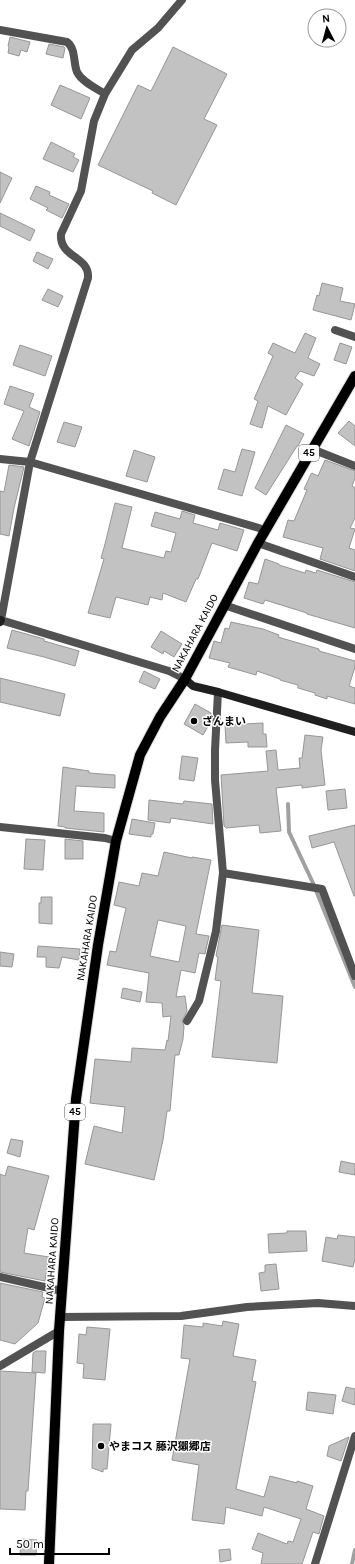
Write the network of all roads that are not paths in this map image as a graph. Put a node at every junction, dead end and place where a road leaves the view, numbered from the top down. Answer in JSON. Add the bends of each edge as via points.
{"nodes":[{"id":1,"x":182,"y":0,"type":"edge"},
{"id":2,"x":0,"y":30,"type":"edge"},
{"id":3,"x":105,"y":94,"type":"junction"},
{"id":4,"x":335,"y":330,"type":"dead end"},
{"id":5,"x":355,"y":337,"type":"edge"},
{"id":6,"x":355,"y":376,"type":"edge"},
{"id":7,"x":312,"y":449,"type":"junction"},
{"id":8,"x":0,"y":459,"type":"edge"},
{"id":9,"x":30,"y":462,"type":"junction"},
{"id":10,"x":355,"y":466,"type":"edge"},
{"id":11,"x":265,"y":532,"type":"junction"},
{"id":12,"x":258,"y":543,"type":"junction"},
{"id":13,"x":355,"y":577,"type":"edge"},
{"id":14,"x":224,"y":605,"type":"junction"},
{"id":15,"x":0,"y":621,"type":"edge"},
{"id":16,"x":355,"y":649,"type":"edge"},
{"id":17,"x":184,"y":678,"type":"junction"},
{"id":18,"x":218,"y":692,"type":"junction"},
{"id":19,"x":355,"y":732,"type":"edge"},
{"id":20,"x":0,"y":827,"type":"edge"},
{"id":21,"x":116,"y":841,"type":"junction"},
{"id":22,"x":223,"y":873,"type":"junction"},
{"id":23,"x":355,"y":976,"type":"edge"},
{"id":24,"x":187,"y":1021,"type":"dead end"},
{"id":25,"x":0,"y":1277,"type":"edge"},
{"id":26,"x":62,"y":1292,"type":"junction"},
{"id":27,"x":355,"y":1306,"type":"edge"},
{"id":28,"x":60,"y":1317,"type":"junction"},
{"id":29,"x":59,"y":1331,"type":"junction"},
{"id":30,"x":0,"y":1366,"type":"edge"},
{"id":31,"x":355,"y":1436,"type":"edge"},
{"id":32,"x":49,"y":1564,"type":"edge"},
{"id":33,"x":315,"y":1564,"type":"edge"}],
"edges":[{"from":1,"to":3,"type":"street","via":[[158,28],[132,50]]},
{"from":2,"to":3,"type":"street","via":[[68,42],[72,45],[78,73]]},
{"from":3,"to":9,"type":"street","via":[[94,121],[81,191],[61,234],[65,249],[84,264],[88,270],[88,278]]},
{"from":4,"to":5,"type":"street"},
{"from":6,"to":7,"type":"main road","name":"NAKAHARA KAIDO","number":"45"},
{"from":7,"to":10,"type":"street"},
{"from":7,"to":11,"type":"main road","name":"NAKAHARA KAIDO","number":"45"},
{"from":8,"to":9,"type":"street"},
{"from":9,"to":11,"type":"street","via":[[259,528]]},
{"from":9,"to":15,"type":"street"},
{"from":11,"to":12,"type":"main road","name":"NAKAHARA KAIDO","number":"45"},
{"from":12,"to":13,"type":"street"},
{"from":12,"to":14,"type":"main road","name":"NAKAHARA KAIDO","number":"45"},
{"from":14,"to":16,"type":"street"},
{"from":14,"to":17,"type":"main road","name":"NAKAHARA KAIDO","number":"45"},
{"from":15,"to":17,"type":"street","via":[[169,671]]},
{"from":17,"to":18,"type":"street","via":[[192,686]]},
{"from":17,"to":21,"type":"main road","name":"NAKAHARA KAIDO","number":"45","via":[[140,755]]},
{"from":18,"to":19,"type":"street"},
{"from":18,"to":22,"type":"street","via":[[215,780]]},
{"from":20,"to":21,"type":"street"},
{"from":21,"to":26,"type":"main road","name":"NAKAHARA KAIDO","number":"45","via":[[76,1099]]},
{"from":22,"to":23,"type":"street","via":[[322,889]]},
{"from":22,"to":24,"type":"street","via":[[216,931],[199,1001]]},
{"from":25,"to":26,"type":"street"},
{"from":26,"to":28,"type":"main road","name":"NAKAHARA KAIDO","number":"45"},
{"from":27,"to":28,"type":"street","via":[[318,1304],[247,1307],[181,1316]]},
{"from":28,"to":29,"type":"main road","name":"NAKAHARA KAIDO","number":"45"},
{"from":29,"to":30,"type":"street"},
{"from":29,"to":32,"type":"main road","name":"NAKAHARA KAIDO","number":"45"},
{"from":31,"to":33,"type":"street"}]}
